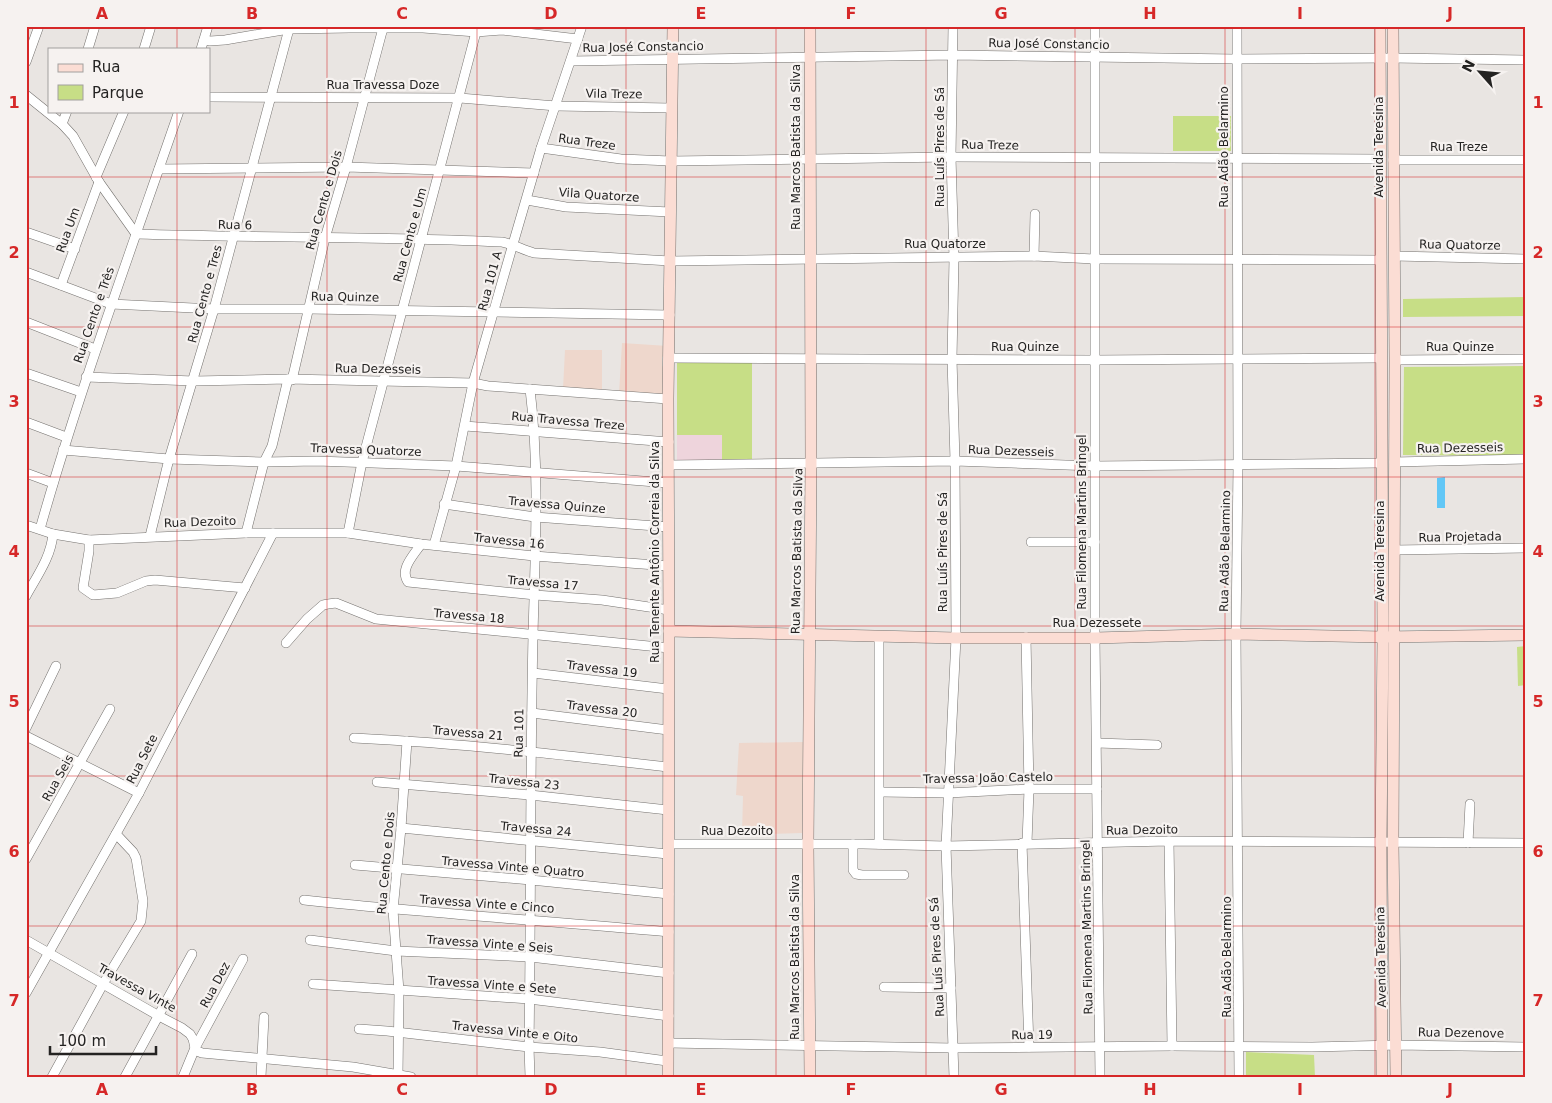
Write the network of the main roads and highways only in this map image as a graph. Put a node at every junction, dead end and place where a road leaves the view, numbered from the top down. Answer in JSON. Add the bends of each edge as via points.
{"nodes":[{"id":1,"x":673,"y":26,"type":"edge"},
{"id":2,"x":810,"y":26,"type":"edge"},
{"id":3,"x":1380,"y":26,"type":"edge"},
{"id":4,"x":1393,"y":26,"type":"edge"},
{"id":5,"x":1380,"y":316,"type":"junction"},
{"id":6,"x":1395,"y":316,"type":"junction"},
{"id":7,"x":670,"y":631,"type":"junction"},
{"id":8,"x":810,"y":635,"type":"junction"},
{"id":9,"x":1526,"y":635,"type":"edge"},
{"id":10,"x":1388,"y":637,"type":"junction"},
{"id":11,"x":1388,"y":698,"type":"junction"},
{"id":12,"x":668,"y":1077,"type":"edge"},
{"id":13,"x":810,"y":1077,"type":"edge"},
{"id":14,"x":1382,"y":1077,"type":"edge"},
{"id":15,"x":1396,"y":1077,"type":"edge"}],
"edges":[{"from":1,"to":7,"type":"main road","name":"Rua Tenente Antônio Correia da Silva","via":[[668,400]]},
{"from":2,"to":8,"type":"main road","name":"Rua Marcos Batista da Silva"},
{"from":3,"to":5,"type":"main road","name":"Avenida Teresina"},
{"from":4,"to":6,"type":"main road","name":"Avenida Teresina"},
{"from":5,"to":6,"type":"main road"},
{"from":5,"to":10,"type":"main road","name":"Avenida Teresina","via":[[1381,463]]},
{"from":6,"to":10,"type":"main road","name":"Avenida Teresina","via":[[1394,550]]},
{"from":7,"to":8,"type":"main road","name":"Rua Dezessete"},
{"from":7,"to":12,"type":"main road","name":"Rua Tenente Antônio Correia da Silva"},
{"from":8,"to":10,"type":"main road","name":"Rua Dezessete"},
{"from":8,"to":13,"type":"main road","name":"Rua Marcos Batista da Silva"},
{"from":9,"to":10,"type":"main road","name":"Rua Dezessete"},
{"from":10,"to":11,"type":"main road","name":"Avenida Teresina"},
{"from":11,"to":14,"type":"main road","name":"Avenida Teresina","via":[[1381,842]]},
{"from":11,"to":15,"type":"main road","name":"Avenida Teresina"}]}
